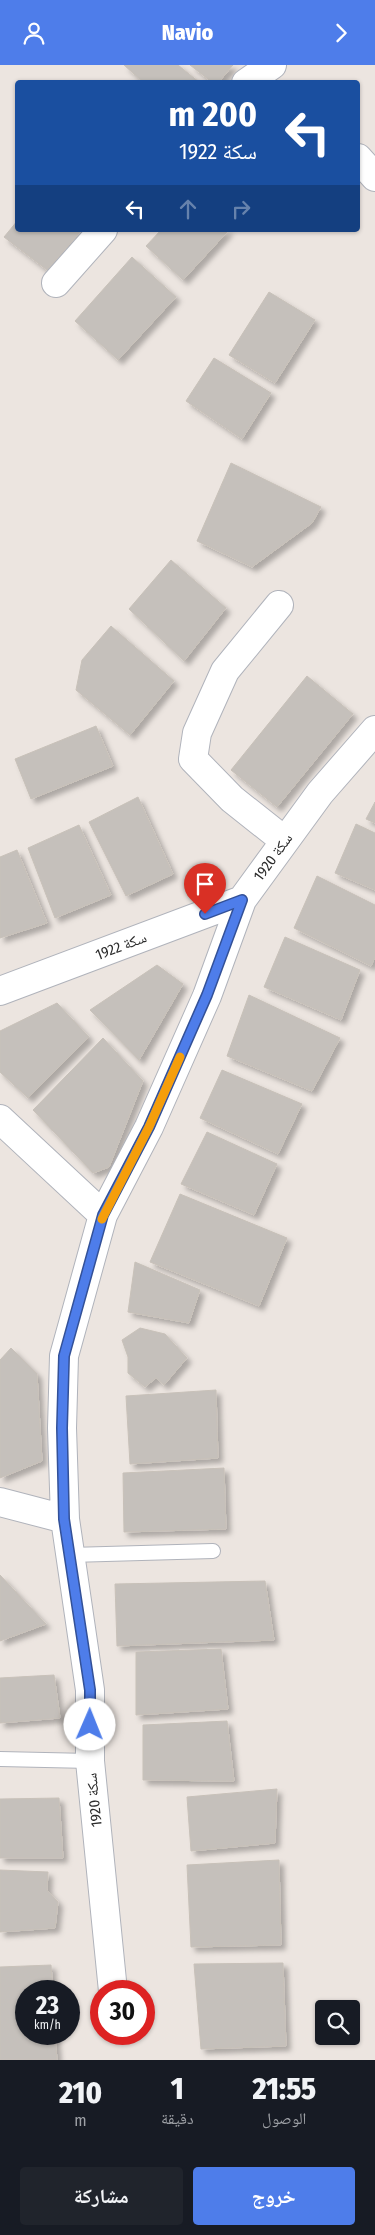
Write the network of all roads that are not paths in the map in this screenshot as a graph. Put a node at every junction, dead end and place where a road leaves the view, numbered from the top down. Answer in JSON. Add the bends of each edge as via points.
{"nodes":[{"id":1,"x":277,"y":71,"type":"edge"},
{"id":2,"x":254,"y":80,"type":"edge"},
{"id":3,"x":360,"y":160,"type":"edge"},
{"id":4,"x":375,"y":177,"type":"edge"},
{"id":5,"x":101,"y":232,"type":"edge"},
{"id":6,"x":56,"y":283,"type":"dead end"},
{"id":7,"x":279,"y":605,"type":"dead end"},
{"id":8,"x":375,"y":730,"type":"edge"},
{"id":9,"x":285,"y":841,"type":"junction"},
{"id":10,"x":242,"y":900,"type":"junction"},
{"id":11,"x":0,"y":991,"type":"edge"},
{"id":12,"x":0,"y":1119,"type":"edge"},
{"id":13,"x":103,"y":1215,"type":"junction"},
{"id":14,"x":0,"y":1502,"type":"edge"},
{"id":15,"x":64,"y":1519,"type":"junction"},
{"id":16,"x":213,"y":1551,"type":"dead end"},
{"id":17,"x":70,"y":1555,"type":"junction"},
{"id":18,"x":0,"y":1759,"type":"edge"},
{"id":19,"x":90,"y":1761,"type":"junction"},
{"id":20,"x":112,"y":1980,"type":"edge"}],
"edges":[{"from":1,"to":2,"type":"street"},
{"from":3,"to":4,"type":"street"},
{"from":5,"to":6,"type":"street"},
{"from":7,"to":9,"type":"street","via":[[226,671],[197,733],[193,759],[232,799]]},
{"from":8,"to":9,"type":"street","name":"سكة 1920","via":[[320,793]]},
{"from":9,"to":10,"type":"street","name":"سكة 1920"},
{"from":10,"to":11,"type":"street","name":"سكة 1922"},
{"from":10,"to":13,"type":"street","name":"سكة 1920","via":[[184,1048],[149,1127]]},
{"from":12,"to":13,"type":"street"},
{"from":13,"to":15,"type":"street","name":"سكة 1920","via":[[64,1356]]},
{"from":14,"to":15,"type":"street"},
{"from":15,"to":17,"type":"street","name":"سكة 1920"},
{"from":16,"to":17,"type":"lane"},
{"from":17,"to":19,"type":"street","name":"سكة 1920","via":[[90,1690]]},
{"from":18,"to":19,"type":"lane"},
{"from":19,"to":20,"type":"street","name":"سكة 1920"}]}
